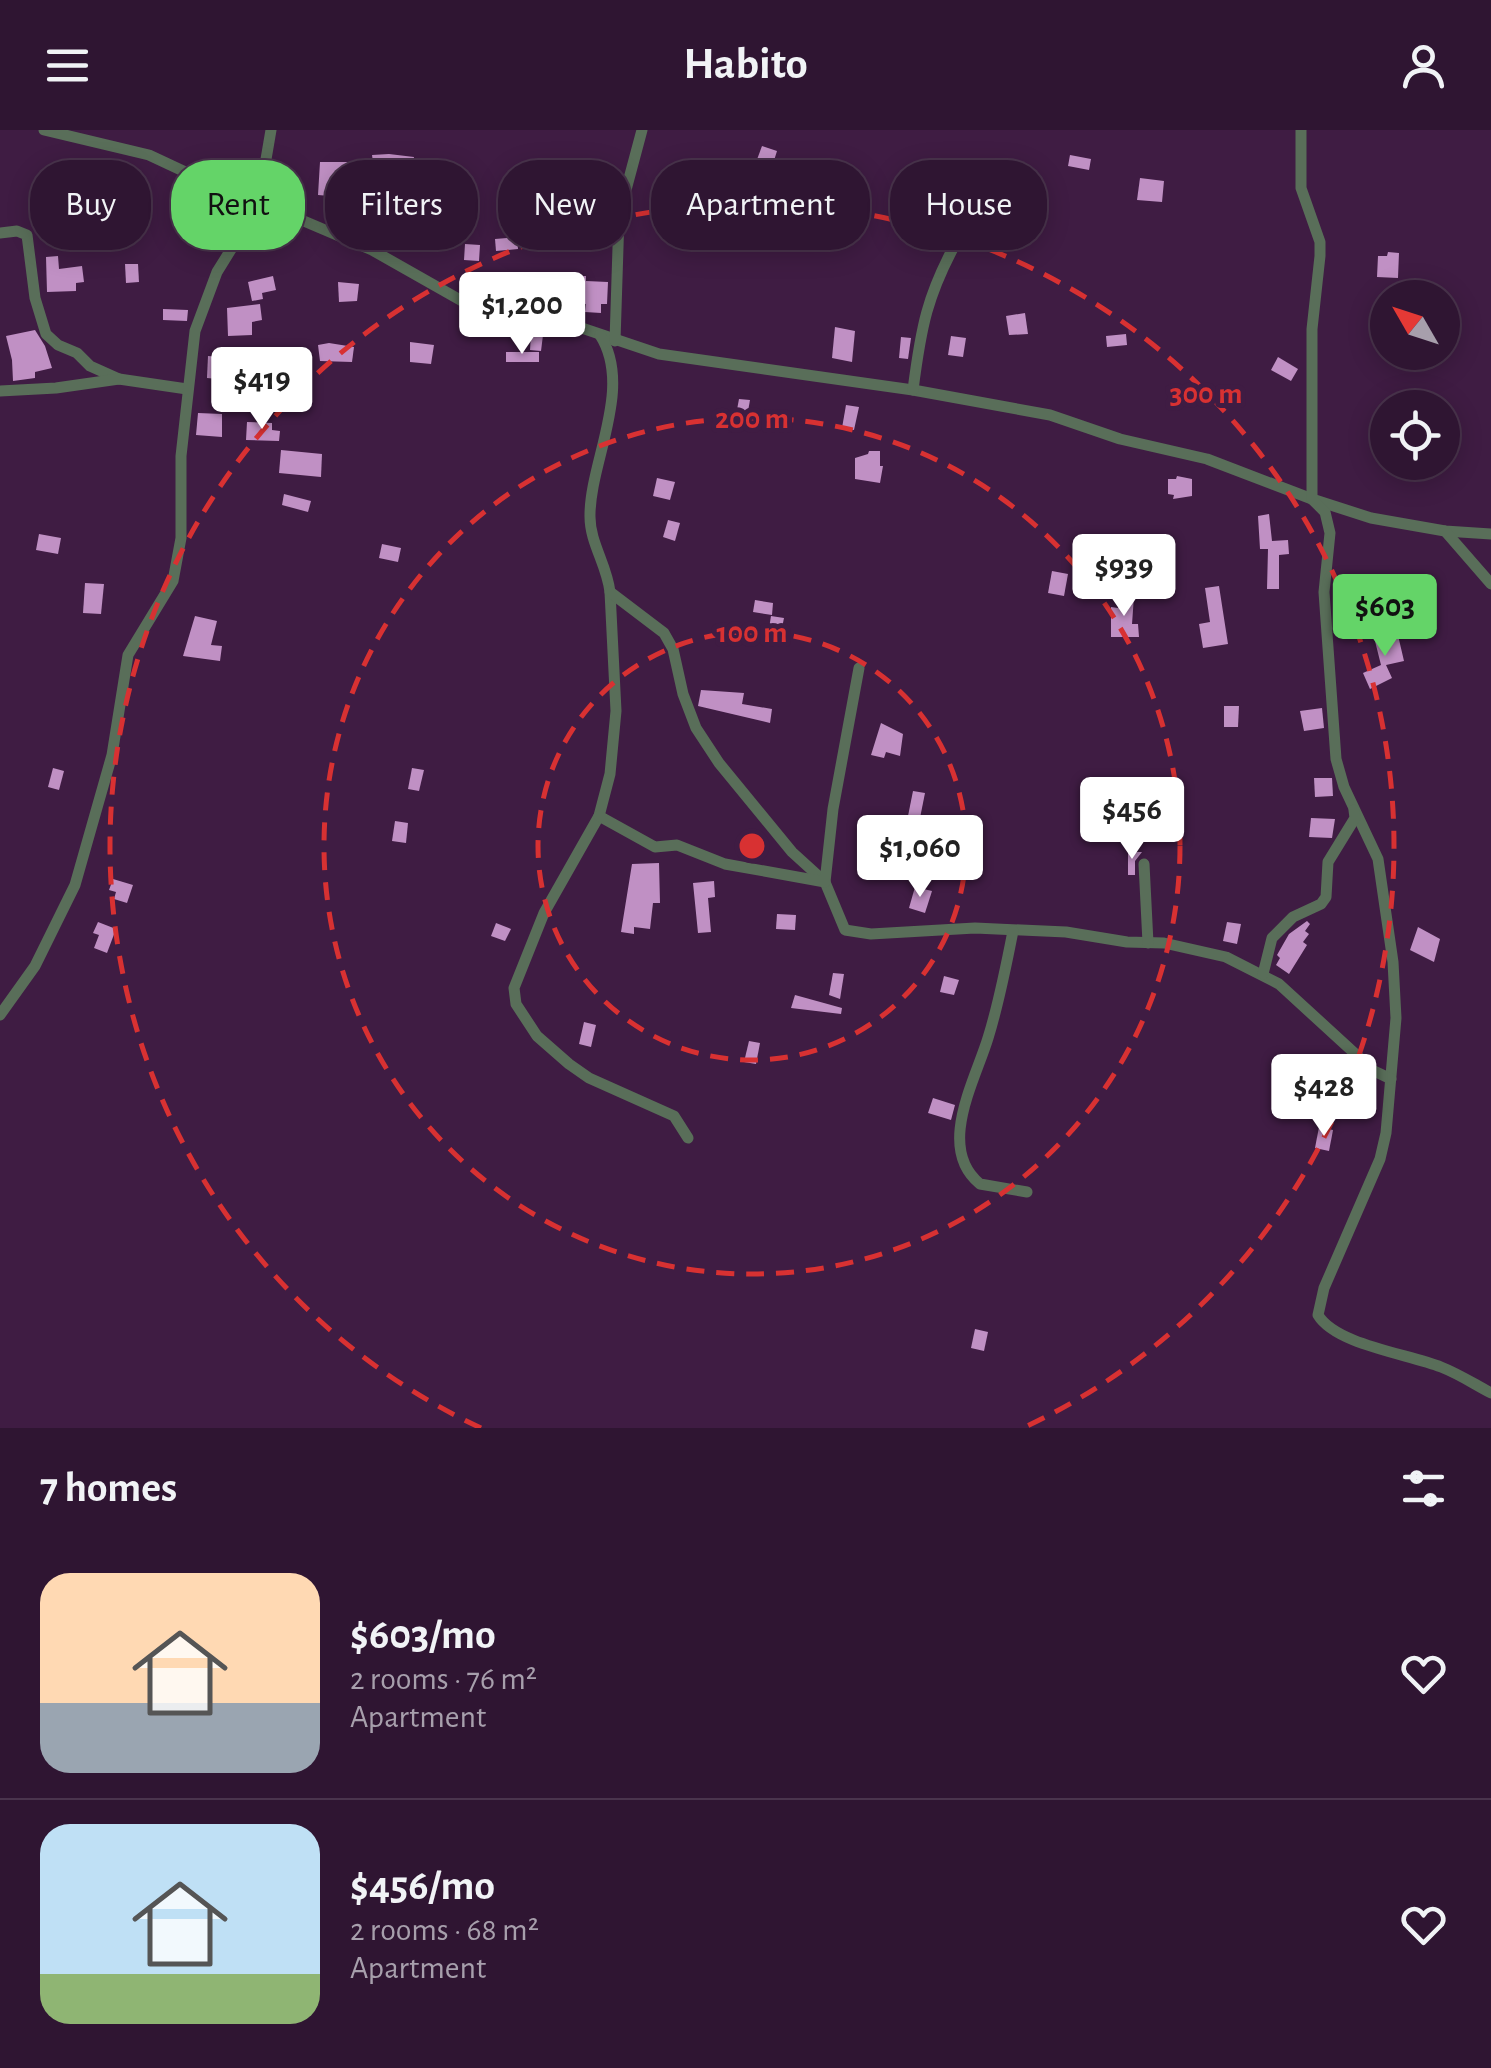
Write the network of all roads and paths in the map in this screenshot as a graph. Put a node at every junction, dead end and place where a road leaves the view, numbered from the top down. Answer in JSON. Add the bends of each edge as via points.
{"nodes":[{"id":1,"x":44,"y":130,"type":"edge"},
{"id":2,"x":271,"y":130,"type":"edge"},
{"id":3,"x":642,"y":130,"type":"edge"},
{"id":4,"x":1301,"y":130,"type":"edge"},
{"id":5,"x":266,"y":160,"type":"edge"},
{"id":6,"x":171,"y":165,"type":"edge"},
{"id":7,"x":305,"y":221,"type":"edge"},
{"id":8,"x":0,"y":233,"type":"edge"},
{"id":9,"x":232,"y":250,"type":"edge"},
{"id":10,"x":952,"y":250,"type":"edge"},
{"id":11,"x":600,"y":335,"type":"junction"},
{"id":12,"x":614,"y":341,"type":"junction"},
{"id":13,"x":119,"y":379,"type":"junction"},
{"id":14,"x":187,"y":389,"type":"junction"},
{"id":15,"x":914,"y":390,"type":"junction"},
{"id":16,"x":0,"y":391,"type":"edge"},
{"id":17,"x":1312,"y":500,"type":"junction"},
{"id":18,"x":1445,"y":531,"type":"junction"},
{"id":19,"x":1491,"y":534,"type":"edge"},
{"id":20,"x":1491,"y":584,"type":"edge"},
{"id":21,"x":610,"y":592,"type":"junction"},
{"id":22,"x":859,"y":668,"type":"dead end"},
{"id":23,"x":1353,"y":807,"type":"junction"},
{"id":24,"x":599,"y":816,"type":"junction"},
{"id":25,"x":1144,"y":864,"type":"dead end"},
{"id":26,"x":824,"y":882,"type":"junction"},
{"id":27,"x":1013,"y":930,"type":"junction"},
{"id":28,"x":1148,"y":943,"type":"junction"},
{"id":29,"x":1263,"y":974,"type":"junction"},
{"id":30,"x":0,"y":1015,"type":"edge"},
{"id":31,"x":1391,"y":1079,"type":"junction"},
{"id":32,"x":688,"y":1138,"type":"dead end"},
{"id":33,"x":1027,"y":1192,"type":"dead end"},
{"id":34,"x":1491,"y":1393,"type":"edge"}],
"edges":[{"from":1,"to":6,"type":"street"},
{"from":2,"to":5,"type":"street"},
{"from":3,"to":12,"type":"street","via":[[619,216]]},
{"from":4,"to":17,"type":"street","via":[[1301,188],[1320,242],[1313,306]]},
{"from":7,"to":11,"type":"street","via":[[462,301]]},
{"from":8,"to":13,"type":"street","via":[[27,235],[46,334]]},
{"from":9,"to":14,"type":"street","via":[[206,295]]},
{"from":10,"to":15,"type":"street","via":[[930,294]]},
{"from":11,"to":12,"type":"street"},
{"from":11,"to":21,"type":"street","via":[[610,358],[610,414],[590,512]]},
{"from":12,"to":15,"type":"street","via":[[728,366]]},
{"from":13,"to":14,"type":"street"},
{"from":13,"to":16,"type":"street"},
{"from":14,"to":30,"type":"street","via":[[173,581],[128,656],[112,755],[75,885],[35,966]]},
{"from":15,"to":17,"type":"street","via":[[1050,415],[1208,459]]},
{"from":17,"to":18,"type":"street"},
{"from":17,"to":23,"type":"street","via":[[1330,533],[1324,592],[1333,734]]},
{"from":18,"to":19,"type":"street"},
{"from":18,"to":20,"type":"street"},
{"from":21,"to":24,"type":"street","via":[[616,711]]},
{"from":21,"to":26,"type":"street","via":[[664,633],[688,712],[708,747]]},
{"from":22,"to":26,"type":"street"},
{"from":23,"to":29,"type":"street","via":[[1355,818],[1328,862],[1326,897],[1272,938]]},
{"from":23,"to":31,"type":"street","via":[[1378,859],[1392,949]]},
{"from":24,"to":26,"type":"street","via":[[655,848],[677,845],[724,864]]},
{"from":24,"to":32,"type":"street","via":[[550,900],[514,988],[516,1004],[536,1036],[569,1064],[674,1116]]},
{"from":25,"to":28,"type":"street"},
{"from":26,"to":27,"type":"street","via":[[846,930],[856,934]]},
{"from":27,"to":28,"type":"street"},
{"from":27,"to":33,"type":"street","via":[[992,1027],[966,1102],[960,1149],[980,1184]]},
{"from":28,"to":29,"type":"street","via":[[1226,957]]},
{"from":29,"to":31,"type":"street"},
{"from":31,"to":34,"type":"street","via":[[1380,1159],[1324,1288],[1318,1320]]}]}
